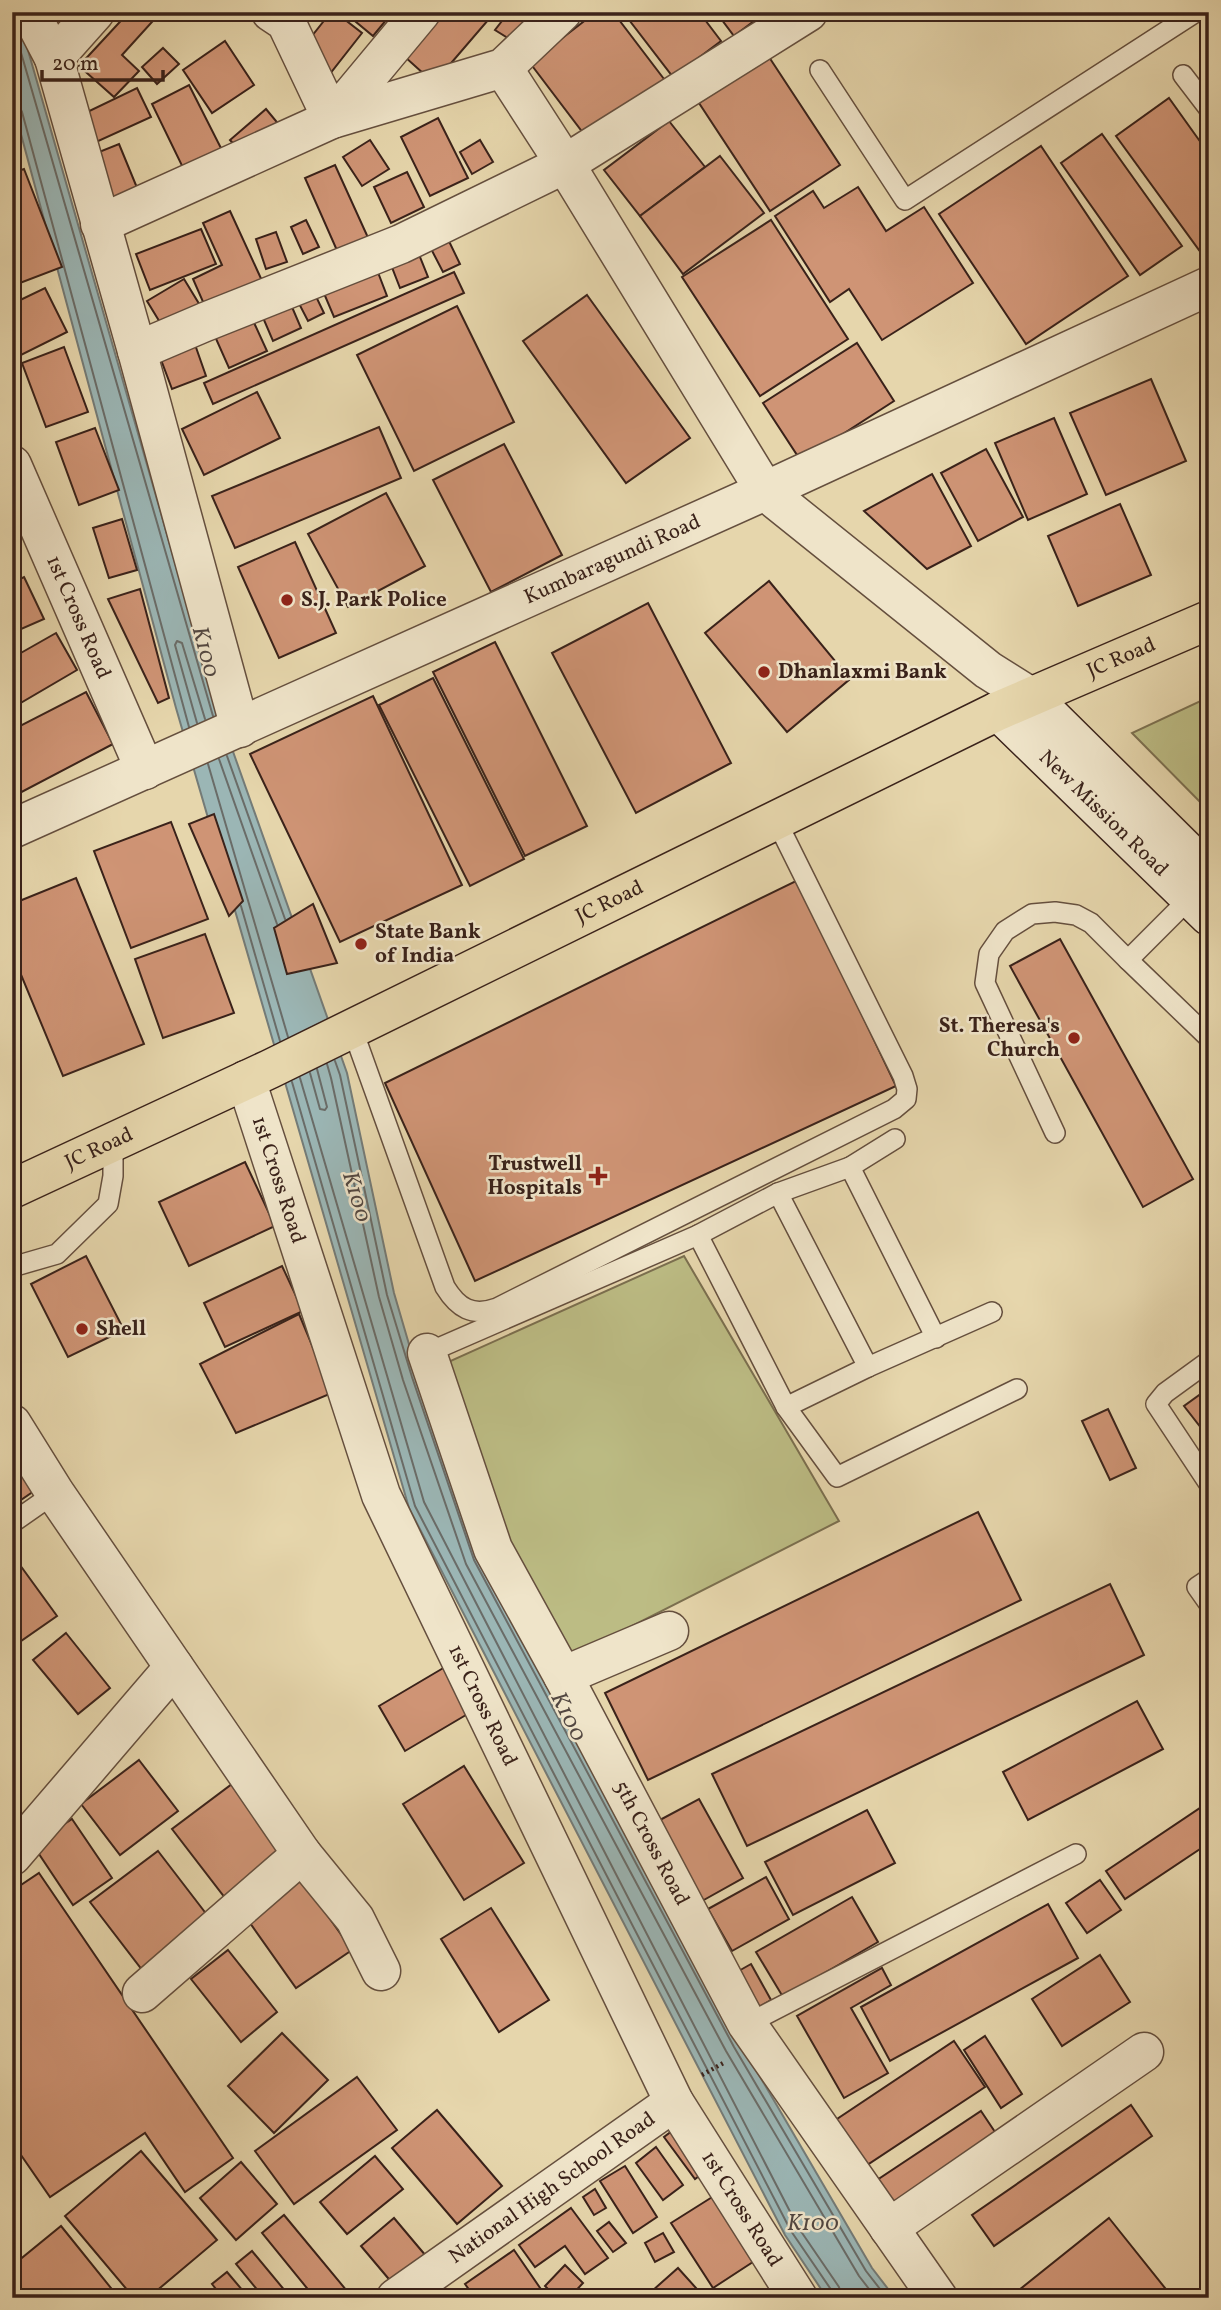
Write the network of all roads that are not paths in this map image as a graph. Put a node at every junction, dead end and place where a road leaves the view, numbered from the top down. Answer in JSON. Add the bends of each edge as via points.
{"nodes":[{"id":1,"x":30,"y":12,"type":"edge"},
{"id":2,"x":95,"y":12,"type":"edge"},
{"id":3,"x":421,"y":12,"type":"edge"},
{"id":4,"x":562,"y":12,"type":"edge"},
{"id":5,"x":808,"y":12,"type":"edge"},
{"id":6,"x":1196,"y":12,"type":"edge"},
{"id":7,"x":284,"y":15,"type":"edge"},
{"id":8,"x":54,"y":58,"type":"junction"},
{"id":9,"x":503,"y":68,"type":"junction"},
{"id":10,"x":820,"y":70,"type":"dead end"},
{"id":11,"x":1183,"y":75,"type":"dead end"},
{"id":12,"x":1209,"y":109,"type":"edge"},
{"id":13,"x":332,"y":120,"type":"junction"},
{"id":14,"x":565,"y":164,"type":"junction"},
{"id":15,"x":100,"y":224,"type":"junction"},
{"id":16,"x":1209,"y":286,"type":"edge"},
{"id":17,"x":137,"y":351,"type":"junction"},
{"id":18,"x":12,"y":465,"type":"edge"},
{"id":19,"x":765,"y":491,"type":"junction"},
{"id":20,"x":1209,"y":620,"type":"edge"},
{"id":21,"x":1014,"y":704,"type":"junction"},
{"id":22,"x":234,"y":730,"type":"junction"},
{"id":23,"x":145,"y":770,"type":"junction"},
{"id":24,"x":776,"y":820,"type":"junction"},
{"id":25,"x":12,"y":829,"type":"edge"},
{"id":26,"x":1202,"y":896,"type":"edge"},
{"id":27,"x":1128,"y":960,"type":"junction"},
{"id":28,"x":347,"y":1031,"type":"junction"},
{"id":29,"x":1209,"y":1038,"type":"edge"},
{"id":30,"x":258,"y":1074,"type":"junction"},
{"id":31,"x":1055,"y":1133,"type":"dead end"},
{"id":32,"x":895,"y":1139,"type":"dead end"},
{"id":33,"x":113,"y":1142,"type":"junction"},
{"id":34,"x":850,"y":1167,"type":"junction"},
{"id":35,"x":12,"y":1189,"type":"edge"},
{"id":36,"x":778,"y":1193,"type":"junction"},
{"id":37,"x":698,"y":1235,"type":"junction"},
{"id":38,"x":12,"y":1267,"type":"edge"},
{"id":39,"x":992,"y":1312,"type":"dead end"},
{"id":40,"x":936,"y":1338,"type":"junction"},
{"id":41,"x":427,"y":1353,"type":"joint"},
{"id":42,"x":1209,"y":1361,"type":"edge"},
{"id":43,"x":868,"y":1367,"type":"junction"},
{"id":44,"x":1017,"y":1389,"type":"dead end"},
{"id":45,"x":786,"y":1408,"type":"junction"},
{"id":46,"x":12,"y":1424,"type":"edge"},
{"id":47,"x":1209,"y":1484,"type":"edge"},
{"id":48,"x":55,"y":1493,"type":"junction"},
{"id":49,"x":12,"y":1523,"type":"edge"},
{"id":50,"x":1209,"y":1579,"type":"edge"},
{"id":51,"x":1209,"y":1604,"type":"edge"},
{"id":52,"x":669,"y":1631,"type":"dead end"},
{"id":53,"x":174,"y":1667,"type":"junction"},
{"id":54,"x":563,"y":1676,"type":"junction"},
{"id":55,"x":302,"y":1854,"type":"junction"},
{"id":56,"x":1076,"y":1854,"type":"dead end"},
{"id":57,"x":12,"y":1856,"type":"edge"},
{"id":58,"x":381,"y":1970,"type":"dead end"},
{"id":59,"x":142,"y":1993,"type":"dead end"},
{"id":60,"x":747,"y":2024,"type":"junction"},
{"id":61,"x":1144,"y":2052,"type":"dead end"},
{"id":62,"x":674,"y":2102,"type":"junction"},
{"id":63,"x":889,"y":2228,"type":"junction"},
{"id":64,"x":784,"y":2292,"type":"edge"},
{"id":65,"x":396,"y":2298,"type":"edge"},
{"id":66,"x":938,"y":2298,"type":"edge"}],
"edges":[{"from":1,"to":8,"type":"street"},
{"from":2,"to":8,"type":"street"},
{"from":3,"to":13,"type":"street"},
{"from":4,"to":9,"type":"street"},
{"from":5,"to":14,"type":"street"},
{"from":6,"to":10,"type":"lane","via":[[905,200]]},
{"from":7,"to":13,"type":"street"},
{"from":8,"to":15,"type":"street"},
{"from":9,"to":13,"type":"street"},
{"from":9,"to":14,"type":"street"},
{"from":11,"to":12,"type":"lane"},
{"from":13,"to":15,"type":"street"},
{"from":14,"to":17,"type":"street","via":[[401,244]]},
{"from":14,"to":19,"type":"street"},
{"from":15,"to":17,"type":"street"},
{"from":16,"to":19,"type":"street","name":"Kumbaragundi Road"},
{"from":17,"to":22,"type":"street"},
{"from":18,"to":23,"type":"street","name":"1st Cross Road"},
{"from":19,"to":21,"type":"street","via":[[988,670]]},
{"from":19,"to":22,"type":"street","name":"Kumbaragundi Road"},
{"from":20,"to":21,"type":"main road","name":"JC Road"},
{"from":21,"to":24,"type":"main road","name":"JC Road"},
{"from":21,"to":26,"type":"street","name":"New Mission Road"},
{"from":22,"to":23,"type":"street","name":"Kumbaragundi Road"},
{"from":23,"to":25,"type":"street","name":"Kumbaragundi Road"},
{"from":24,"to":28,"type":"main road","name":"JC Road"},
{"from":24,"to":28,"type":"lane","via":[[902,1076],[906,1099],[497,1308],[471,1310],[455,1303],[445,1286]]},
{"from":26,"to":27,"type":"lane"},
{"from":27,"to":29,"type":"lane"},
{"from":27,"to":31,"type":"lane","via":[[1091,923],[1055,912],[1032,914],[1005,931],[989,954],[985,983]]},
{"from":28,"to":30,"type":"main road","name":"JC Road"},
{"from":30,"to":33,"type":"main road","name":"JC Road"},
{"from":30,"to":62,"type":"street","name":"1st Cross Road","via":[[381,1495]]},
{"from":32,"to":34,"type":"lane"},
{"from":33,"to":35,"type":"main road","name":"JC Road"},
{"from":33,"to":38,"type":"lane","via":[[108,1204],[57,1254]]},
{"from":34,"to":36,"type":"lane"},
{"from":34,"to":40,"type":"lane"},
{"from":36,"to":37,"type":"lane"},
{"from":36,"to":43,"type":"lane"},
{"from":37,"to":41,"type":"lane"},
{"from":37,"to":45,"type":"lane"},
{"from":39,"to":40,"type":"lane"},
{"from":40,"to":43,"type":"lane"},
{"from":41,"to":54,"type":"street","name":"5th Cross Road","via":[[493,1549]]},
{"from":42,"to":47,"type":"lane","via":[[1156,1404]]},
{"from":43,"to":45,"type":"lane"},
{"from":44,"to":45,"type":"lane","via":[[836,1477]]},
{"from":46,"to":48,"type":"street"},
{"from":48,"to":49,"type":"lane"},
{"from":48,"to":53,"type":"street"},
{"from":50,"to":51,"type":"lane","via":[[1197,1587]]},
{"from":52,"to":54,"type":"street"},
{"from":53,"to":55,"type":"street"},
{"from":53,"to":57,"type":"street"},
{"from":54,"to":60,"type":"street","name":"5th Cross Road"},
{"from":55,"to":58,"type":"street","via":[[355,1919]]},
{"from":55,"to":59,"type":"street"},
{"from":56,"to":60,"type":"lane"},
{"from":60,"to":63,"type":"street","name":"5th Cross Road"},
{"from":61,"to":63,"type":"street"},
{"from":62,"to":64,"type":"street","name":"1st Cross Road"},
{"from":62,"to":65,"type":"street","name":"National High School Road"},
{"from":63,"to":66,"type":"street","name":"5th Cross Road"}]}
